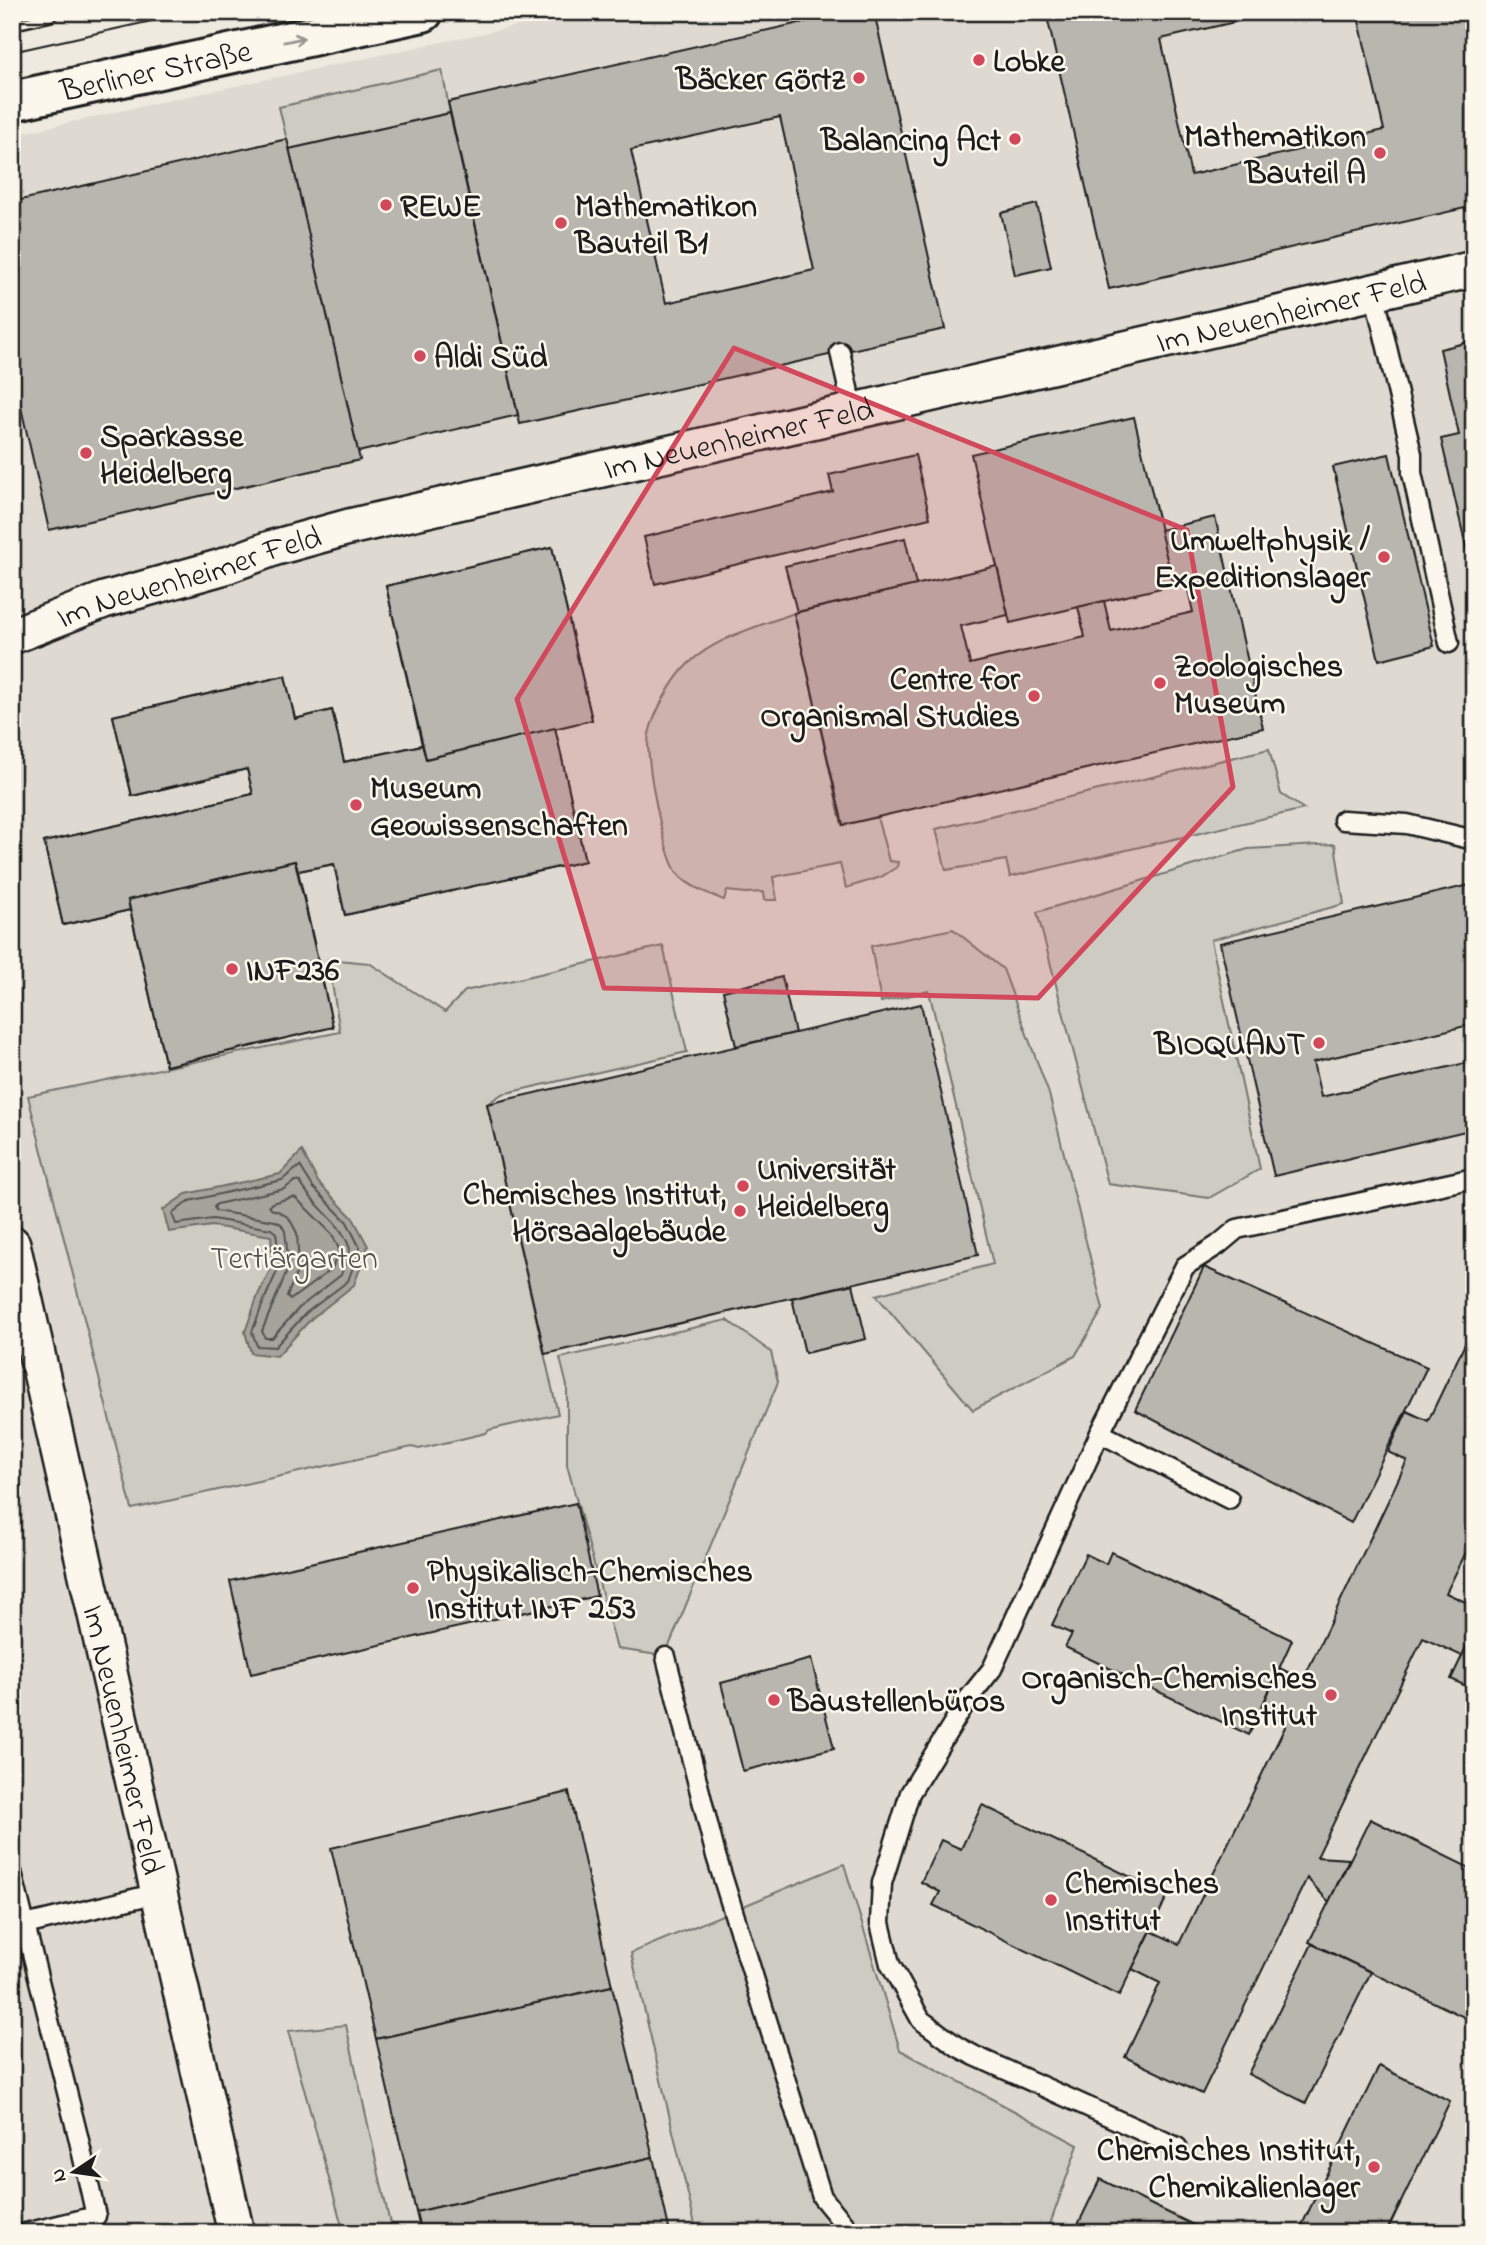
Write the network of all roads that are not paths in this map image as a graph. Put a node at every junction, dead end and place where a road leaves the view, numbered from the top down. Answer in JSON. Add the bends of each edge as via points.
{"nodes":[{"id":1,"x":48,"y":12,"type":"edge"},
{"id":2,"x":423,"y":12,"type":"edge"},
{"id":3,"x":12,"y":20,"type":"edge"},
{"id":4,"x":12,"y":101,"type":"edge"},
{"id":5,"x":1474,"y":269,"type":"edge"},
{"id":6,"x":1374,"y":292,"type":"junction"},
{"id":7,"x":840,"y":352,"type":"dead end"},
{"id":8,"x":853,"y":411,"type":"junction"},
{"id":9,"x":12,"y":636,"type":"edge"},
{"id":10,"x":1449,"y":643,"type":"dead end"},
{"id":11,"x":1343,"y":821,"type":"dead end"},
{"id":12,"x":1474,"y":840,"type":"edge"},
{"id":13,"x":1474,"y":1178,"type":"edge"},
{"id":14,"x":12,"y":1244,"type":"edge"},
{"id":15,"x":1100,"y":1433,"type":"junction"},
{"id":16,"x":1229,"y":1499,"type":"dead end"},
{"id":17,"x":666,"y":1657,"type":"dead end"},
{"id":18,"x":12,"y":1872,"type":"edge"},
{"id":19,"x":158,"y":1893,"type":"junction"},
{"id":20,"x":25,"y":1925,"type":"junction"},
{"id":21,"x":1177,"y":2147,"type":"dead end"},
{"id":22,"x":849,"y":2230,"type":"dead end"},
{"id":23,"x":26,"y":2233,"type":"edge"},
{"id":24,"x":236,"y":2233,"type":"edge"}],
"edges":[{"from":1,"to":3,"type":"lane"},
{"from":4,"to":2,"type":"main road","name":"Berliner Straße","one_way":true},
{"from":5,"to":6,"type":"street","name":"Im Neuenheimer Feld"},
{"from":6,"to":8,"type":"street","name":"Im Neuenheimer Feld"},
{"from":6,"to":10,"type":"lane"},
{"from":7,"to":8,"type":"lane"},
{"from":8,"to":9,"type":"street","name":"Im Neuenheimer Feld","via":[[349,527],[104,600]]},
{"from":11,"to":12,"type":"lane","via":[[1407,824]]},
{"from":13,"to":15,"type":"lane","via":[[1237,1229],[1185,1266]]},
{"from":14,"to":19,"type":"street","name":"Im Neuenheimer Feld"},
{"from":15,"to":16,"type":"lane"},
{"from":15,"to":21,"type":"lane","via":[[992,1669],[910,1793],[882,1883],[880,1923],[890,1964],[921,2020],[975,2056]]},
{"from":17,"to":22,"type":"lane","via":[[716,1856],[821,2197]]},
{"from":18,"to":20,"type":"lane"},
{"from":19,"to":20,"type":"lane"},
{"from":19,"to":24,"type":"street","name":"Im Neuenheimer Feld"},
{"from":20,"to":23,"type":"lane","via":[[96,2216]]}]}
